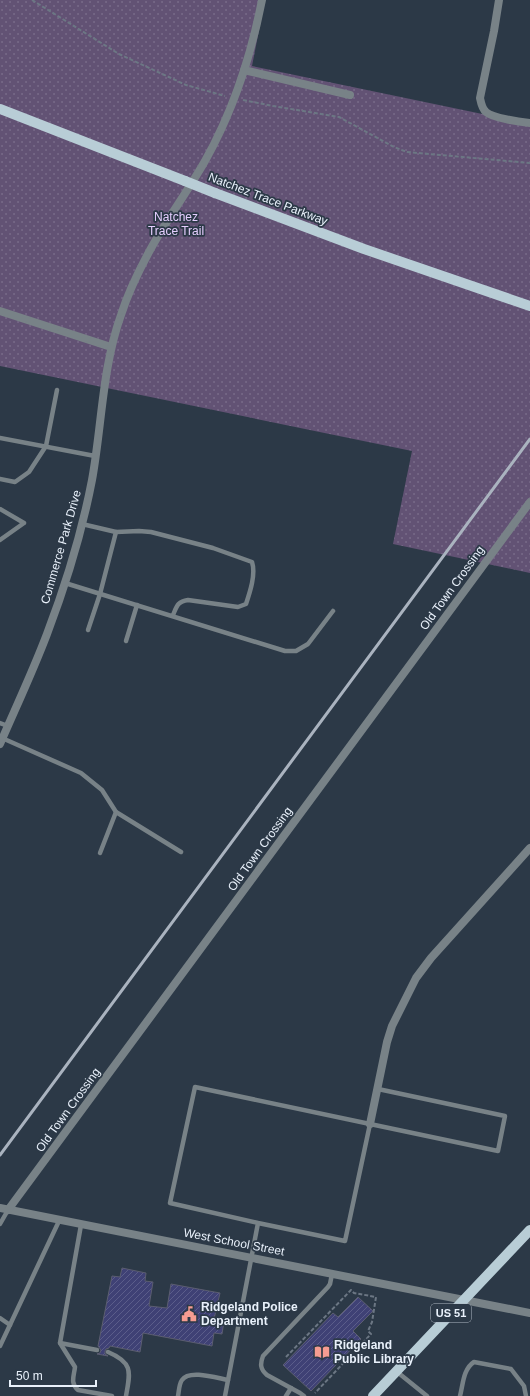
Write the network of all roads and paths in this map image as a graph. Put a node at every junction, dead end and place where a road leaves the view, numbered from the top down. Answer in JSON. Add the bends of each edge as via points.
{"nodes":[{"id":1,"x":32,"y":0,"type":"edge"},
{"id":2,"x":262,"y":0,"type":"edge"},
{"id":3,"x":499,"y":0,"type":"edge"},
{"id":4,"x":244,"y":70,"type":"junction"},
{"id":5,"x":350,"y":95,"type":"dead end"},
{"id":6,"x":234,"y":98,"type":"junction"},
{"id":7,"x":0,"y":109,"type":"edge"},
{"id":8,"x":530,"y":123,"type":"edge"},
{"id":9,"x":530,"y":163,"type":"edge"},
{"id":10,"x":530,"y":306,"type":"edge"},
{"id":11,"x":0,"y":311,"type":"edge"},
{"id":12,"x":111,"y":347,"type":"junction"},
{"id":13,"x":57,"y":390,"type":"dead end"},
{"id":14,"x":0,"y":438,"type":"edge"},
{"id":15,"x":46,"y":446,"type":"junction"},
{"id":16,"x":95,"y":456,"type":"junction"},
{"id":17,"x":0,"y":479,"type":"edge"},
{"id":18,"x":530,"y":502,"type":"edge"},
{"id":19,"x":0,"y":509,"type":"edge"},
{"id":20,"x":82,"y":524,"type":"junction"},
{"id":21,"x":116,"y":532,"type":"junction"},
{"id":22,"x":0,"y":540,"type":"edge"},
{"id":23,"x":66,"y":583,"type":"junction"},
{"id":24,"x":100,"y":594,"type":"junction"},
{"id":25,"x":137,"y":605,"type":"junction"},
{"id":26,"x":334,"y":611,"type":"dead end"},
{"id":27,"x":173,"y":616,"type":"junction"},
{"id":28,"x":88,"y":630,"type":"dead end"},
{"id":29,"x":126,"y":641,"type":"dead end"},
{"id":30,"x":4,"y":724,"type":"edge"},
{"id":31,"x":1,"y":741,"type":"edge"},
{"id":32,"x":116,"y":812,"type":"junction"},
{"id":33,"x":530,"y":848,"type":"edge"},
{"id":34,"x":181,"y":852,"type":"dead end"},
{"id":35,"x":100,"y":853,"type":"dead end"},
{"id":36,"x":378,"y":1089,"type":"junction"},
{"id":37,"x":370,"y":1124,"type":"junction"},
{"id":38,"x":0,"y":1208,"type":"edge"},
{"id":39,"x":8,"y":1210,"type":"junction"},
{"id":40,"x":59,"y":1221,"type":"junction"},
{"id":41,"x":258,"y":1223,"type":"junction"},
{"id":42,"x":0,"y":1224,"type":"edge"},
{"id":43,"x":81,"y":1225,"type":"junction"},
{"id":44,"x":530,"y":1230,"type":"edge"},
{"id":45,"x":251,"y":1258,"type":"junction"},
{"id":46,"x":332,"y":1274,"type":"junction"},
{"id":47,"x":464,"y":1300,"type":"junction"},
{"id":48,"x":530,"y":1313,"type":"edge"},
{"id":49,"x":0,"y":1318,"type":"edge"},
{"id":50,"x":10,"y":1325,"type":"junction"},
{"id":51,"x":60,"y":1343,"type":"junction"},
{"id":52,"x":0,"y":1346,"type":"edge"},
{"id":53,"x":98,"y":1350,"type":"dead end"},
{"id":54,"x":108,"y":1352,"type":"dead end"},
{"id":55,"x":286,"y":1357,"type":"dead end"},
{"id":56,"x":396,"y":1371,"type":"junction"},
{"id":57,"x":228,"y":1380,"type":"junction"},
{"id":58,"x":291,"y":1388,"type":"junction"},
{"id":59,"x":315,"y":1393,"type":"dead end"},
{"id":60,"x":112,"y":1396,"type":"edge"},
{"id":61,"x":126,"y":1396,"type":"edge"},
{"id":62,"x":178,"y":1396,"type":"edge"},
{"id":63,"x":225,"y":1396,"type":"edge"},
{"id":64,"x":286,"y":1396,"type":"edge"},
{"id":65,"x":304,"y":1396,"type":"edge"},
{"id":66,"x":373,"y":1396,"type":"edge"},
{"id":67,"x":427,"y":1396,"type":"edge"},
{"id":68,"x":460,"y":1396,"type":"edge"},
{"id":69,"x":526,"y":1396,"type":"edge"}],
"edges":[{"from":1,"to":6,"type":"path","via":[[119,54],[186,85]]},
{"from":2,"to":4,"type":"street","name":"Commerce Park Drive"},
{"from":3,"to":8,"type":"street","via":[[480,98],[487,113]]},
{"from":4,"to":5,"type":"street"},
{"from":4,"to":6,"type":"street","name":"Commerce Park Drive"},
{"from":6,"to":9,"type":"path","via":[[339,117],[407,152]]},
{"from":6,"to":12,"type":"street","name":"Commerce Park Drive","via":[[222,129],[205,160],[138,272]]},
{"from":7,"to":10,"type":"main road","name":"Natchez Trace Parkway","bridge":true,"via":[[215,193]]},
{"from":11,"to":12,"type":"street"},
{"from":12,"to":16,"type":"street","name":"Commerce Park Drive"},
{"from":13,"to":15,"type":"lane"},
{"from":14,"to":15,"type":"lane"},
{"from":15,"to":16,"type":"lane"},
{"from":15,"to":17,"type":"lane","via":[[29,472],[14,482]]},
{"from":16,"to":20,"type":"street","name":"Commerce Park Drive"},
{"from":18,"to":39,"type":"street","name":"Old Town Crossing"},
{"from":19,"to":22,"type":"lane","via":[[24,523]]},
{"from":20,"to":21,"type":"lane"},
{"from":20,"to":23,"type":"street","name":"Commerce Park Drive"},
{"from":21,"to":24,"type":"lane"},
{"from":21,"to":27,"type":"lane","via":[[151,532],[212,548],[252,562],[254,567],[246,604],[238,607],[181,601],[176,606]]},
{"from":23,"to":24,"type":"lane"},
{"from":23,"to":30,"type":"street","name":"Commerce Park Drive","via":[[47,634]]},
{"from":24,"to":25,"type":"lane"},
{"from":24,"to":28,"type":"lane"},
{"from":25,"to":27,"type":"lane"},
{"from":25,"to":29,"type":"lane"},
{"from":26,"to":27,"type":"lane","via":[[308,644],[296,651],[286,651]]},
{"from":30,"to":31,"type":"street","name":"Commerce Park Drive"},
{"from":31,"to":32,"type":"lane","via":[[81,773],[102,790]]},
{"from":32,"to":34,"type":"lane"},
{"from":32,"to":35,"type":"lane"},
{"from":33,"to":36,"type":"street","via":[[416,978],[392,1026]]},
{"from":36,"to":37,"type":"street"},
{"from":36,"to":37,"type":"lane","via":[[505,1116],[498,1151]]},
{"from":37,"to":41,"type":"lane","via":[[345,1241]]},
{"from":37,"to":41,"type":"lane","via":[[195,1087],[170,1204]]},
{"from":38,"to":39,"type":"street","name":"West School Street"},
{"from":39,"to":40,"type":"street","name":"West School Street"},
{"from":39,"to":42,"type":"lane"},
{"from":40,"to":43,"type":"street","name":"West School Street"},
{"from":40,"to":50,"type":"lane"},
{"from":41,"to":45,"type":"lane"},
{"from":43,"to":45,"type":"street","name":"West School Street"},
{"from":43,"to":51,"type":"lane"},
{"from":44,"to":47,"type":"main road","number":"US 51"},
{"from":45,"to":46,"type":"street","name":"West School Street"},
{"from":45,"to":57,"type":"lane"},
{"from":46,"to":47,"type":"street","name":"West School Street"},
{"from":46,"to":58,"type":"lane","via":[[328,1287],[263,1356],[260,1363],[262,1371]]},
{"from":47,"to":48,"type":"street","name":"West School Street"},
{"from":47,"to":56,"type":"main road","number":"US 51"},
{"from":49,"to":50,"type":"lane"},
{"from":50,"to":52,"type":"lane"},
{"from":51,"to":53,"type":"lane"},
{"from":51,"to":60,"type":"lane","via":[[75,1367],[74,1386],[78,1390]]},
{"from":54,"to":61,"type":"lane","via":[[124,1361],[128,1367],[130,1373]]},
{"from":55,"to":59,"type":"path","via":[[351,1290],[354,1293],[376,1297],[368,1331],[371,1334]]},
{"from":56,"to":66,"type":"main road","number":"US 51"},
{"from":56,"to":67,"type":"lane"},
{"from":57,"to":62,"type":"lane","via":[[191,1374],[181,1381]]},
{"from":57,"to":63,"type":"lane"},
{"from":58,"to":64,"type":"lane"},
{"from":58,"to":65,"type":"lane"},
{"from":68,"to":69,"type":"lane","via":[[466,1369],[474,1362],[511,1369],[524,1386]]}]}
